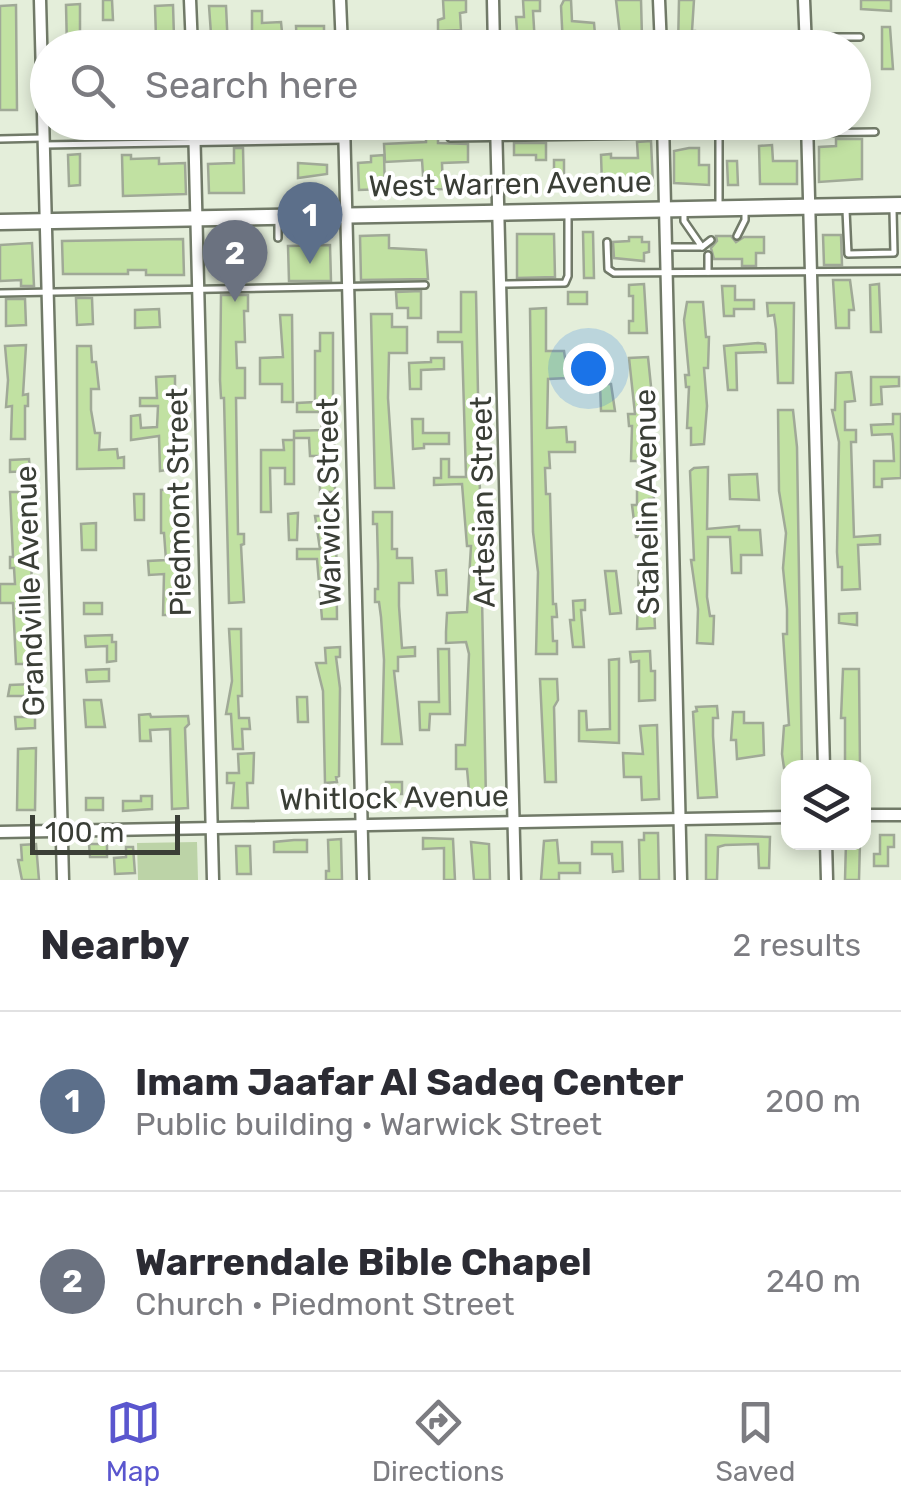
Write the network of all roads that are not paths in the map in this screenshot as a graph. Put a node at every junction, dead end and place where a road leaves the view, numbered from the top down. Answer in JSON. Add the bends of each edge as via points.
{"nodes":[{"id":1,"x":40,"y":0,"type":"edge"},
{"id":2,"x":190,"y":0,"type":"edge"},
{"id":3,"x":340,"y":0,"type":"edge"},
{"id":4,"x":493,"y":0,"type":"edge"},
{"id":5,"x":659,"y":0,"type":"edge"},
{"id":6,"x":804,"y":0,"type":"edge"},
{"id":7,"x":41,"y":30,"type":"edge"},
{"id":8,"x":191,"y":30,"type":"edge"},
{"id":9,"x":341,"y":30,"type":"edge"},
{"id":10,"x":494,"y":30,"type":"edge"},
{"id":11,"x":660,"y":30,"type":"edge"},
{"id":12,"x":805,"y":30,"type":"edge"},
{"id":13,"x":871,"y":132,"type":"edge"},
{"id":14,"x":875,"y":132,"type":"dead end"},
{"id":15,"x":0,"y":138,"type":"edge"},
{"id":16,"x":344,"y":140,"type":"joint"},
{"id":17,"x":497,"y":140,"type":"edge"},
{"id":18,"x":663,"y":140,"type":"edge"},
{"id":19,"x":719,"y":140,"type":"edge"},
{"id":20,"x":807,"y":140,"type":"edge"},
{"id":21,"x":44,"y":142,"type":"junction"},
{"id":22,"x":194,"y":143,"type":"junction"},
{"id":23,"x":897,"y":206,"type":"edge"},
{"id":24,"x":809,"y":207,"type":"junction"},
{"id":25,"x":846,"y":207,"type":"junction"},
{"id":26,"x":718,"y":208,"type":"junction"},
{"id":27,"x":746,"y":208,"type":"junction"},
{"id":28,"x":665,"y":209,"type":"junction"},
{"id":29,"x":684,"y":209,"type":"junction"},
{"id":30,"x":568,"y":210,"type":"junction"},
{"id":31,"x":499,"y":211,"type":"junction"},
{"id":32,"x":346,"y":214,"type":"junction"},
{"id":33,"x":278,"y":216,"type":"junction"},
{"id":34,"x":247,"y":217,"type":"junction"},
{"id":35,"x":196,"y":218,"type":"junction"},
{"id":36,"x":46,"y":221,"type":"junction"},
{"id":37,"x":0,"y":222,"type":"edge"},
{"id":38,"x":737,"y":236,"type":"dead end"},
{"id":39,"x":247,"y":238,"type":"dead end"},
{"id":40,"x":278,"y":238,"type":"dead end"},
{"id":41,"x":607,"y":242,"type":"dead end"},
{"id":42,"x":665,"y":247,"type":"junction"},
{"id":43,"x":702,"y":247,"type":"junction"},
{"id":44,"x":811,"y":270,"type":"junction"},
{"id":45,"x":901,"y":271,"type":"edge"},
{"id":46,"x":666,"y":272,"type":"junction"},
{"id":47,"x":708,"y":272,"type":"junction"},
{"id":48,"x":503,"y":284,"type":"junction"},
{"id":49,"x":426,"y":285,"type":"dead end"},
{"id":50,"x":350,"y":286,"type":"junction"},
{"id":51,"x":198,"y":290,"type":"junction"},
{"id":52,"x":47,"y":292,"type":"junction"},
{"id":53,"x":0,"y":293,"type":"edge"},
{"id":54,"x":824,"y":760,"type":"edge"},
{"id":55,"x":901,"y":815,"type":"edge"},
{"id":56,"x":781,"y":816,"type":"edge"},
{"id":57,"x":871,"y":816,"type":"edge"},
{"id":58,"x":680,"y":818,"type":"junction"},
{"id":59,"x":514,"y":821,"type":"junction"},
{"id":60,"x":361,"y":824,"type":"junction"},
{"id":61,"x":212,"y":827,"type":"junction"},
{"id":62,"x":62,"y":830,"type":"junction"},
{"id":63,"x":0,"y":832,"type":"edge"},
{"id":64,"x":826,"y":850,"type":"edge"},
{"id":65,"x":63,"y":880,"type":"edge"},
{"id":66,"x":213,"y":880,"type":"edge"},
{"id":67,"x":363,"y":880,"type":"edge"},
{"id":68,"x":515,"y":880,"type":"edge"},
{"id":69,"x":681,"y":880,"type":"edge"},
{"id":70,"x":827,"y":880,"type":"edge"}],
"edges":[{"from":1,"to":7,"type":"street","name":"Grandville Avenue"},
{"from":2,"to":8,"type":"street"},
{"from":3,"to":9,"type":"street"},
{"from":4,"to":10,"type":"street"},
{"from":5,"to":11,"type":"street"},
{"from":6,"to":12,"type":"street"},
{"from":13,"to":14,"type":"lane"},
{"from":15,"to":21,"type":"lane"},
{"from":16,"to":22,"type":"lane"},
{"from":16,"to":32,"type":"street","name":"Warwick Street"},
{"from":17,"to":31,"type":"street","name":"Artesian Street"},
{"from":18,"to":28,"type":"street","name":"Stahelin Avenue"},
{"from":19,"to":26,"type":"lane"},
{"from":20,"to":24,"type":"street"},
{"from":21,"to":22,"type":"lane"},
{"from":21,"to":36,"type":"street","name":"Grandville Avenue"},
{"from":22,"to":35,"type":"street","name":"Piedmont Street"},
{"from":23,"to":25,"type":"main road","name":"West Warren Avenue"},
{"from":23,"to":25,"type":"lane","via":[[894,253],[863,254],[848,254]]},
{"from":24,"to":25,"type":"main road","name":"West Warren Avenue"},
{"from":24,"to":27,"type":"main road","name":"West Warren Avenue"},
{"from":24,"to":44,"type":"street"},
{"from":26,"to":27,"type":"main road","name":"West Warren Avenue"},
{"from":26,"to":29,"type":"main road","name":"West Warren Avenue"},
{"from":27,"to":38,"type":"lane"},
{"from":28,"to":29,"type":"main road","name":"West Warren Avenue"},
{"from":28,"to":30,"type":"main road","name":"West Warren Avenue"},
{"from":28,"to":42,"type":"street","name":"Stahelin Avenue"},
{"from":29,"to":43,"type":"lane"},
{"from":30,"to":31,"type":"main road","name":"West Warren Avenue"},
{"from":30,"to":48,"type":"lane","via":[[565,283]]},
{"from":31,"to":32,"type":"main road","name":"West Warren Avenue"},
{"from":31,"to":48,"type":"street","name":"Artesian Street"},
{"from":32,"to":33,"type":"main road","name":"West Warren Avenue"},
{"from":32,"to":50,"type":"street","name":"Warwick Street"},
{"from":33,"to":34,"type":"main road","name":"West Warren Avenue"},
{"from":33,"to":40,"type":"lane"},
{"from":34,"to":35,"type":"main road","name":"West Warren Avenue"},
{"from":34,"to":39,"type":"lane"},
{"from":35,"to":36,"type":"main road","name":"West Warren Avenue"},
{"from":35,"to":51,"type":"street","name":"Piedmont Street","via":[[203,263]]},
{"from":36,"to":37,"type":"main road","name":"West Warren Avenue"},
{"from":36,"to":52,"type":"street","name":"Grandville Avenue"},
{"from":41,"to":46,"type":"lane","via":[[610,272]]},
{"from":42,"to":43,"type":"lane"},
{"from":42,"to":46,"type":"street","name":"Stahelin Avenue"},
{"from":43,"to":47,"type":"lane","via":[[710,249]]},
{"from":44,"to":45,"type":"lane"},
{"from":44,"to":47,"type":"lane"},
{"from":44,"to":54,"type":"street"},
{"from":46,"to":47,"type":"lane"},
{"from":46,"to":58,"type":"street","name":"Stahelin Avenue"},
{"from":48,"to":59,"type":"street","name":"Artesian Street"},
{"from":49,"to":50,"type":"lane"},
{"from":50,"to":51,"type":"lane"},
{"from":50,"to":60,"type":"street","name":"Warwick Street"},
{"from":51,"to":52,"type":"lane"},
{"from":51,"to":61,"type":"street","name":"Piedmont Street"},
{"from":52,"to":53,"type":"lane"},
{"from":52,"to":62,"type":"street","name":"Grandville Avenue"},
{"from":55,"to":57,"type":"street"},
{"from":56,"to":58,"type":"street","name":"Whitlock Avenue"},
{"from":58,"to":59,"type":"street","name":"Whitlock Avenue"},
{"from":58,"to":69,"type":"street","name":"Stahelin Avenue"},
{"from":59,"to":60,"type":"street","name":"Whitlock Avenue"},
{"from":59,"to":68,"type":"street","name":"Artesian Street"},
{"from":60,"to":61,"type":"street","name":"Whitlock Avenue"},
{"from":60,"to":67,"type":"street","name":"Warwick Street"},
{"from":61,"to":62,"type":"street","name":"Whitlock Avenue"},
{"from":61,"to":66,"type":"street","name":"Piedmont Street"},
{"from":62,"to":63,"type":"street","name":"Whitlock Avenue"},
{"from":62,"to":65,"type":"street","name":"Grandville Avenue"},
{"from":64,"to":70,"type":"street"}]}
